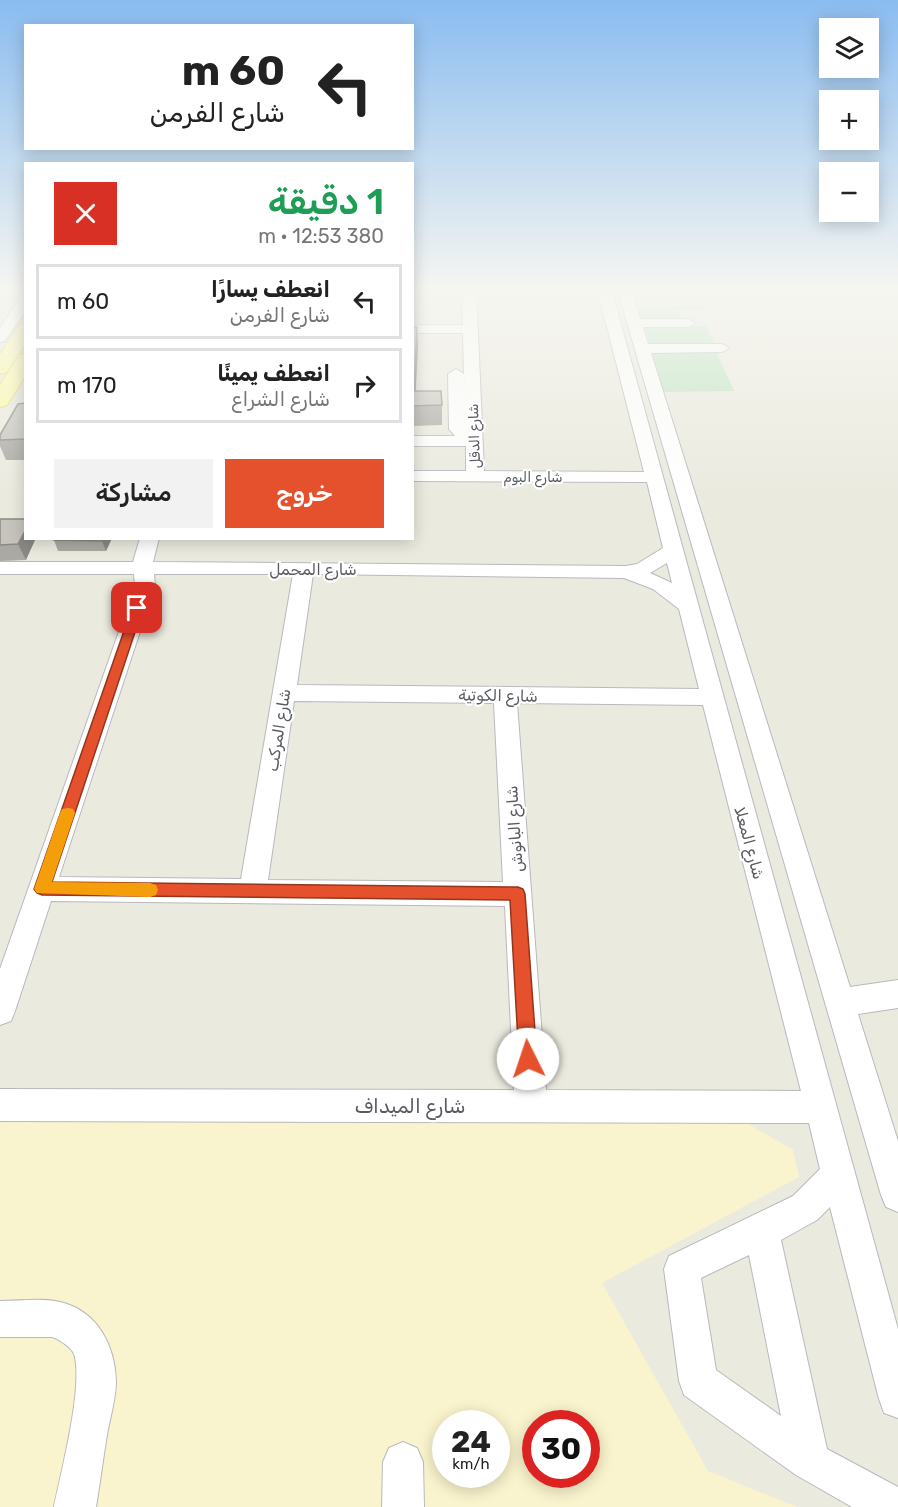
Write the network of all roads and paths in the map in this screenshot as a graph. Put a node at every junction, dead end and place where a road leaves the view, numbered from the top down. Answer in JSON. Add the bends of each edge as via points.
{"nodes":[{"id":1,"x":467,"y":358,"type":"edge"},
{"id":2,"x":622,"y":358,"type":"edge"},
{"id":3,"x":646,"y":358,"type":"edge"},
{"id":4,"x":455,"y":361,"type":"dead end"},
{"id":5,"x":13,"y":362,"type":"edge"},
{"id":6,"x":464,"y":381,"type":"junction"},
{"id":7,"x":0,"y":400,"type":"edge"},
{"id":8,"x":474,"y":439,"type":"junction"},
{"id":9,"x":414,"y":441,"type":"edge"},
{"id":10,"x":414,"y":476,"type":"edge"},
{"id":11,"x":475,"y":476,"type":"junction"},
{"id":12,"x":653,"y":477,"type":"junction"},
{"id":13,"x":149,"y":540,"type":"edge"},
{"id":14,"x":672,"y":550,"type":"junction"},
{"id":15,"x":0,"y":568,"type":"edge"},
{"id":16,"x":143,"y":568,"type":"junction"},
{"id":17,"x":304,"y":568,"type":"junction"},
{"id":18,"x":626,"y":572,"type":"junction"},
{"id":19,"x":687,"y":605,"type":"junction"},
{"id":20,"x":284,"y":693,"type":"junction"},
{"id":21,"x":505,"y":695,"type":"junction"},
{"id":22,"x":711,"y":697,"type":"junction"},
{"id":23,"x":42,"y":889,"type":"junction"},
{"id":24,"x":253,"y":891,"type":"junction"},
{"id":25,"x":518,"y":894,"type":"junction"},
{"id":26,"x":898,"y":994,"type":"edge"},
{"id":27,"x":840,"y":1002,"type":"junction"},
{"id":28,"x":0,"y":1011,"type":"edge"},
{"id":29,"x":0,"y":1105,"type":"edge"},
{"id":30,"x":531,"y":1107,"type":"junction"},
{"id":31,"x":820,"y":1107,"type":"junction"},
{"id":32,"x":892,"y":1154,"type":"edge"},
{"id":33,"x":838,"y":1176,"type":"junction"},
{"id":34,"x":898,"y":1195,"type":"edge"},
{"id":35,"x":762,"y":1231,"type":"junction"},
{"id":36,"x":0,"y":1319,"type":"edge"},
{"id":37,"x":898,"y":1399,"type":"edge"},
{"id":38,"x":810,"y":1461,"type":"junction"},
{"id":39,"x":403,"y":1462,"type":"dead end"},
{"id":40,"x":75,"y":1507,"type":"edge"},
{"id":41,"x":403,"y":1507,"type":"edge"},
{"id":42,"x":893,"y":1507,"type":"edge"}],
"edges":[{"from":1,"to":6,"type":"street","name":"شارع الدقل"},
{"from":2,"to":12,"type":"street","name":"شارع المعلا"},
{"from":3,"to":27,"type":"street"},
{"from":4,"to":6,"type":"street"},
{"from":5,"to":7,"type":"main road"},
{"from":6,"to":8,"type":"street","via":[[456,429]]},
{"from":8,"to":9,"type":"street"},
{"from":8,"to":11,"type":"street","name":"شارع الدقل"},
{"from":10,"to":11,"type":"street","name":"شارع البوم"},
{"from":11,"to":12,"type":"street","name":"شارع البوم"},
{"from":12,"to":14,"type":"street","name":"شارع المعلا"},
{"from":13,"to":16,"type":"street"},
{"from":14,"to":18,"type":"street","name":"شارع المحمل","via":[[643,569]]},
{"from":14,"to":19,"type":"street","name":"شارع المعلا"},
{"from":15,"to":16,"type":"street","name":"شارع المحمل"},
{"from":16,"to":17,"type":"street","name":"شارع المحمل"},
{"from":16,"to":23,"type":"street","via":[[145,586]]},
{"from":17,"to":18,"type":"street","name":"شارع المحمل"},
{"from":17,"to":20,"type":"street","name":"شارع المركب"},
{"from":18,"to":19,"type":"street","name":"شارع المحمل","via":[[660,584]]},
{"from":19,"to":22,"type":"street","name":"شارع المعلا"},
{"from":20,"to":21,"type":"street","name":"شارع الكوتية"},
{"from":20,"to":24,"type":"street","name":"شارع المركب"},
{"from":21,"to":22,"type":"street","name":"شارع الكوتية"},
{"from":21,"to":25,"type":"street","name":"شارع البانوش"},
{"from":22,"to":31,"type":"street","name":"شارع المعلا"},
{"from":23,"to":24,"type":"street"},
{"from":23,"to":28,"type":"street"},
{"from":24,"to":25,"type":"street"},
{"from":25,"to":30,"type":"street","name":"شارع البانوش"},
{"from":26,"to":27,"type":"street"},
{"from":27,"to":32,"type":"street"},
{"from":29,"to":30,"type":"street","name":"شارع الميداف"},
{"from":30,"to":31,"type":"street","name":"شارع الميداف"},
{"from":31,"to":33,"type":"street","name":"شارع المعلا"},
{"from":32,"to":34,"type":"street"},
{"from":33,"to":35,"type":"street","via":[[805,1208]]},
{"from":33,"to":37,"type":"street","name":"شارع المعلا"},
{"from":35,"to":38,"type":"street"},
{"from":35,"to":38,"type":"street","via":[[682,1269],[698,1381]]},
{"from":36,"to":40,"type":"street","via":[[65,1322],[86,1337],[92,1350],[97,1381]]},
{"from":38,"to":42,"type":"street"},
{"from":39,"to":41,"type":"street"}]}
